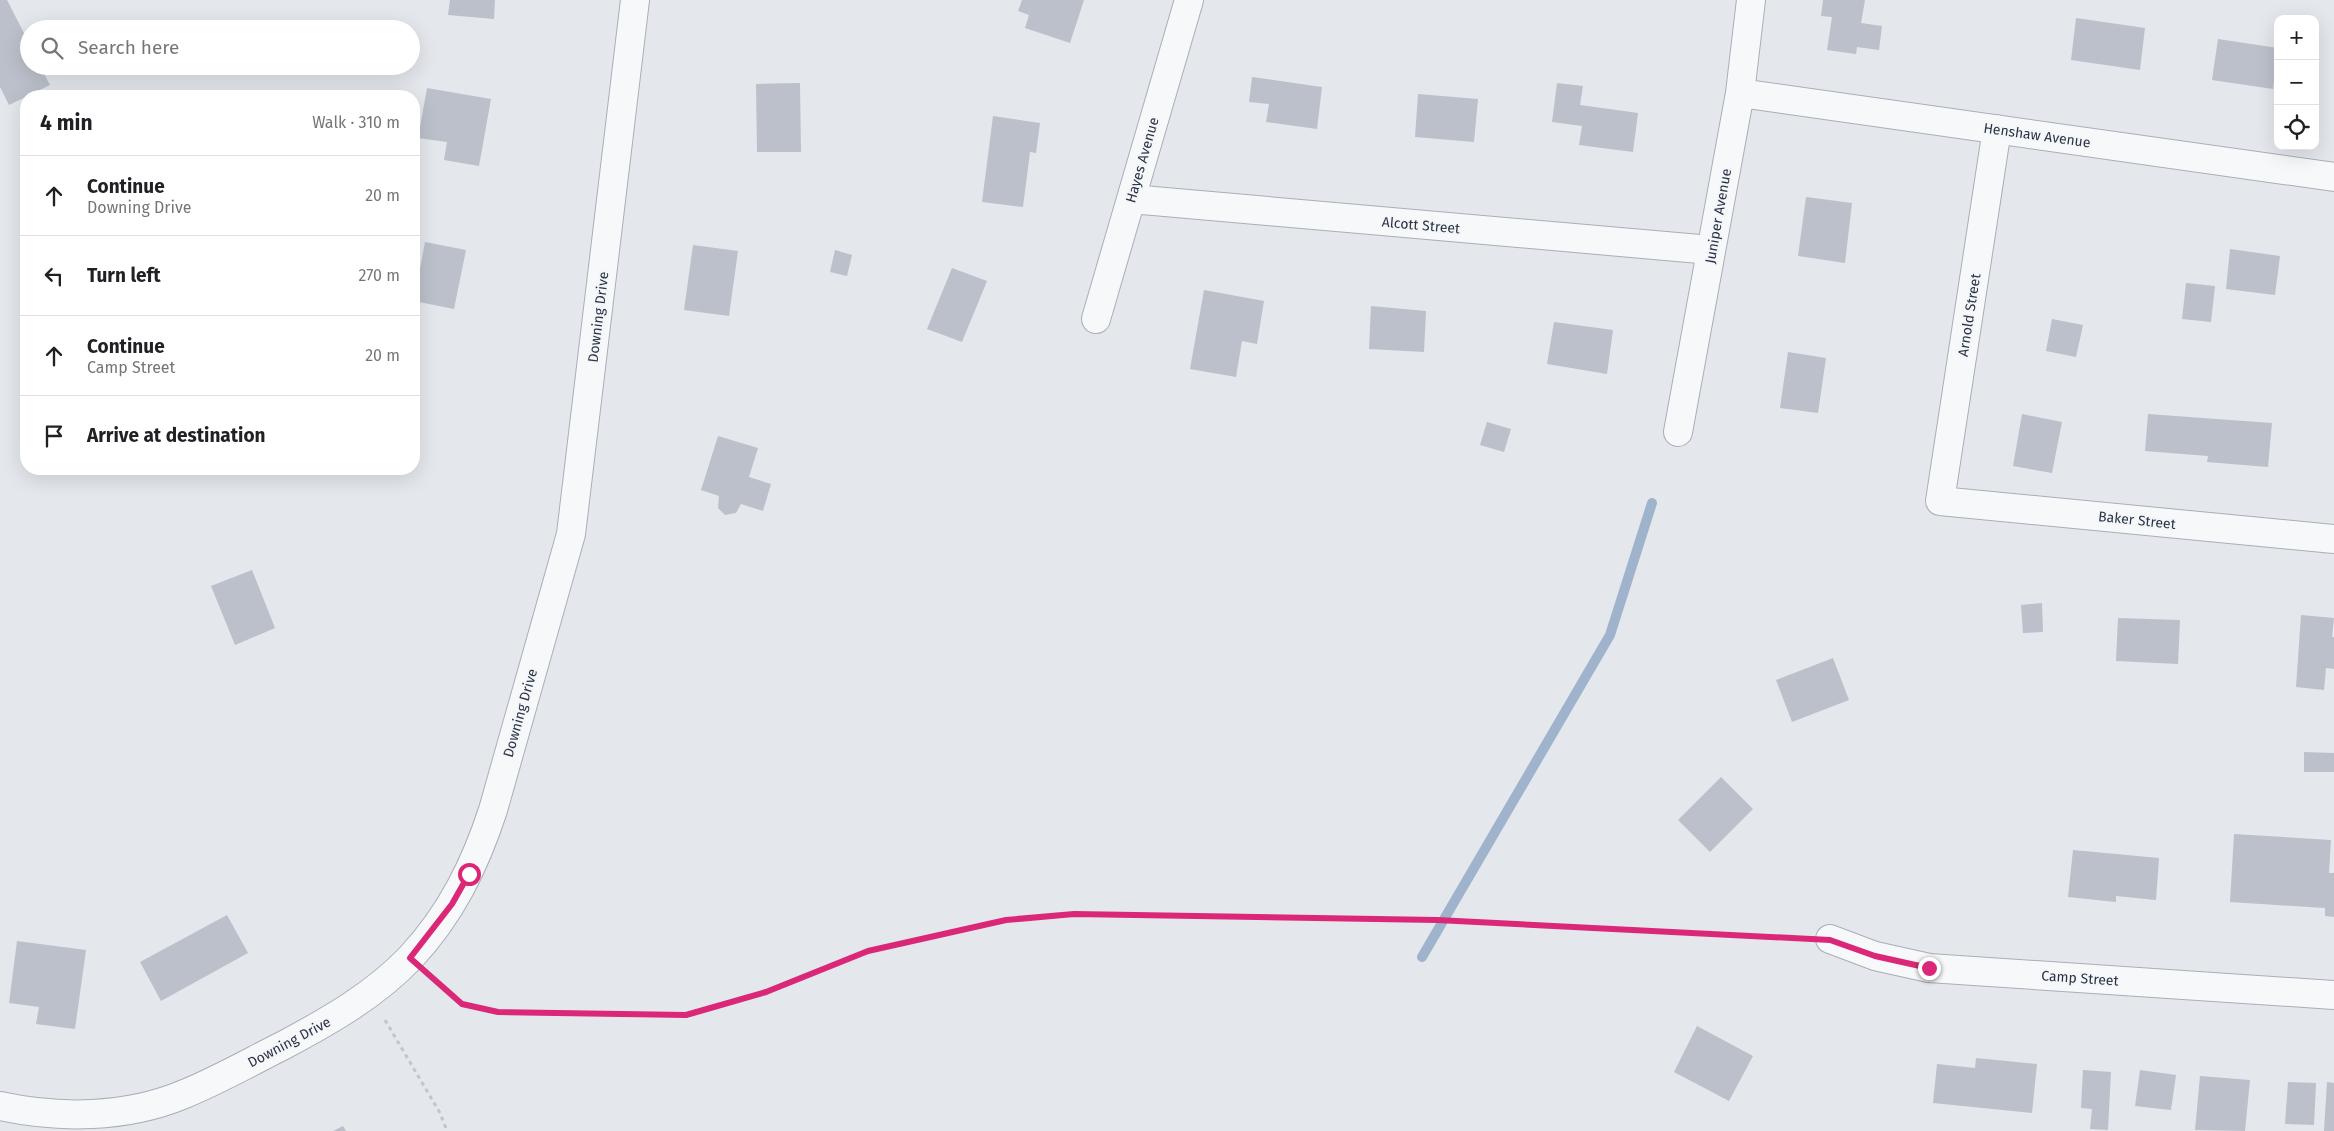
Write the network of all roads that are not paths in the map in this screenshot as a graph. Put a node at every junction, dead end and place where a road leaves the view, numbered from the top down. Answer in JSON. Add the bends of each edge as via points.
{"nodes":[{"id":1,"x":636,"y":0,"type":"edge"},
{"id":2,"x":1189,"y":0,"type":"edge"},
{"id":3,"x":1752,"y":0,"type":"edge"},
{"id":4,"x":1740,"y":93,"type":"junction"},
{"id":5,"x":1997,"y":129,"type":"junction"},
{"id":6,"x":2334,"y":177,"type":"edge"},
{"id":7,"x":1131,"y":199,"type":"junction"},
{"id":8,"x":1712,"y":250,"type":"junction"},
{"id":9,"x":1096,"y":319,"type":"dead end"},
{"id":10,"x":1678,"y":432,"type":"dead end"},
{"id":11,"x":1940,"y":501,"type":"joint"},
{"id":12,"x":2334,"y":539,"type":"edge"},
{"id":13,"x":1830,"y":940,"type":"road end"},
{"id":14,"x":2334,"y":995,"type":"edge"},
{"id":15,"x":0,"y":1106,"type":"edge"}],
"edges":[{"from":1,"to":15,"type":"street","name":"Downing Drive","via":[[571,534],[482,842],[452,904],[410,958],[369,993],[328,1021],[213,1082],[149,1106],[115,1112],[46,1114]]},
{"from":2,"to":7,"type":"street","name":"Hayes Avenue"},
{"from":3,"to":4,"type":"street","name":"Juniper Avenue"},
{"from":4,"to":5,"type":"street","name":"Henshaw Avenue"},
{"from":4,"to":8,"type":"street","name":"Juniper Avenue"},
{"from":5,"to":6,"type":"street","name":"Henshaw Avenue"},
{"from":5,"to":11,"type":"street","name":"Arnold Street"},
{"from":7,"to":8,"type":"street","name":"Alcott Street"},
{"from":7,"to":9,"type":"street","name":"Hayes Avenue"},
{"from":8,"to":10,"type":"street","name":"Juniper Avenue"},
{"from":11,"to":12,"type":"street","name":"Baker Street"},
{"from":13,"to":14,"type":"street","name":"Camp Street","via":[[1875,956],[1929,968]]}]}
